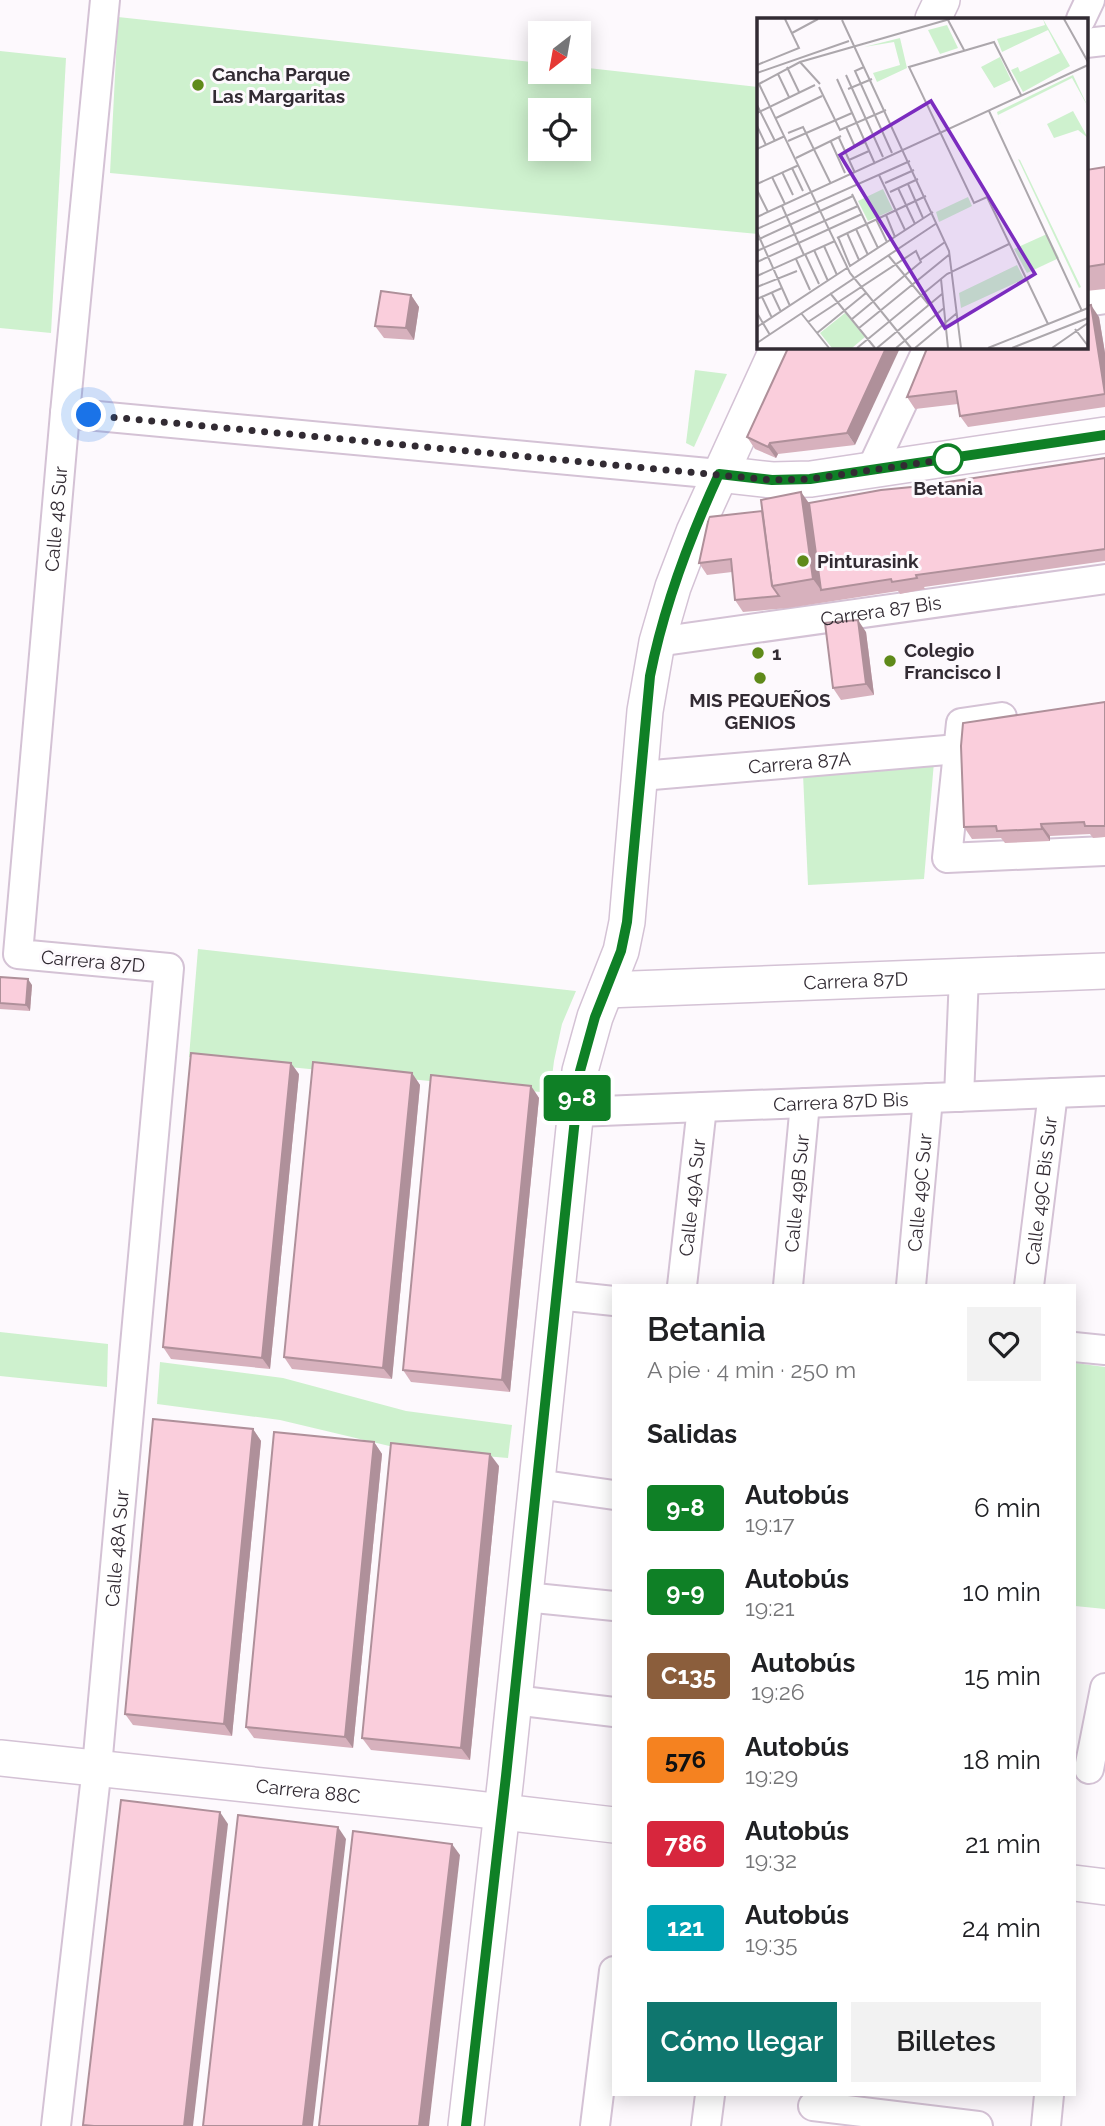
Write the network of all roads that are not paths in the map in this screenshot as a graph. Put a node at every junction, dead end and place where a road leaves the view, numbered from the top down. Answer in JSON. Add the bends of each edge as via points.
{"nodes":[{"id":1,"x":105,"y":0,"type":"edge"},
{"id":2,"x":942,"y":0,"type":"edge"},
{"id":3,"x":1090,"y":0,"type":"edge"},
{"id":4,"x":933,"y":18,"type":"edge"},
{"id":5,"x":1081,"y":18,"type":"edge"},
{"id":6,"x":778,"y":348,"type":"edge"},
{"id":7,"x":928,"y":348,"type":"edge"},
{"id":8,"x":65,"y":413,"type":"junction"},
{"id":9,"x":1105,"y":435,"type":"edge"},
{"id":10,"x":871,"y":470,"type":"junction"},
{"id":11,"x":719,"y":474,"type":"junction"},
{"id":12,"x":1105,"y":579,"type":"edge"},
{"id":13,"x":657,"y":642,"type":"junction"},
{"id":14,"x":1027,"y":713,"type":"edge"},
{"id":15,"x":960,"y":736,"type":"junction"},
{"id":16,"x":641,"y":776,"type":"junction"},
{"id":17,"x":1105,"y":851,"type":"edge"},
{"id":18,"x":18,"y":954,"type":"joint"},
{"id":19,"x":169,"y":968,"type":"joint"},
{"id":20,"x":1105,"y":971,"type":"edge"},
{"id":21,"x":964,"y":976,"type":"junction"},
{"id":22,"x":606,"y":990,"type":"junction"},
{"id":23,"x":1105,"y":1091,"type":"edge"},
{"id":24,"x":1052,"y":1093,"type":"junction"},
{"id":25,"x":959,"y":1097,"type":"junction"},
{"id":26,"x":928,"y":1098,"type":"junction"},
{"id":27,"x":805,"y":1102,"type":"junction"},
{"id":28,"x":702,"y":1107,"type":"junction"},
{"id":29,"x":577,"y":1112,"type":"junction"},
{"id":30,"x":682,"y":1284,"type":"edge"},
{"id":31,"x":788,"y":1284,"type":"edge"},
{"id":32,"x":911,"y":1284,"type":"edge"},
{"id":33,"x":1029,"y":1284,"type":"edge"},
{"id":34,"x":557,"y":1295,"type":"junction"},
{"id":35,"x":612,"y":1301,"type":"edge"},
{"id":36,"x":1076,"y":1347,"type":"edge"},
{"id":37,"x":1105,"y":1350,"type":"edge"},
{"id":38,"x":537,"y":1484,"type":"junction"},
{"id":39,"x":612,"y":1495,"type":"edge"},
{"id":40,"x":525,"y":1597,"type":"junction"},
{"id":41,"x":612,"y":1606,"type":"edge"},
{"id":42,"x":1105,"y":1688,"type":"edge"},
{"id":43,"x":514,"y":1700,"type":"junction"},
{"id":44,"x":612,"y":1712,"type":"edge"},
{"id":45,"x":0,"y":1758,"type":"edge"},
{"id":46,"x":97,"y":1768,"type":"junction"},
{"id":47,"x":1090,"y":1769,"type":"edge"},
{"id":48,"x":502,"y":1812,"type":"junction"},
{"id":49,"x":612,"y":1825,"type":"edge"},
{"id":50,"x":1076,"y":1883,"type":"edge"},
{"id":51,"x":1105,"y":1887,"type":"edge"},
{"id":52,"x":612,"y":1987,"type":"edge"},
{"id":53,"x":710,"y":2096,"type":"edge"},
{"id":54,"x":1049,"y":2096,"type":"edge"},
{"id":55,"x":812,"y":2109,"type":"edge"},
{"id":56,"x":932,"y":2123,"type":"edge"},
{"id":57,"x":56,"y":2126,"type":"edge"},
{"id":58,"x":466,"y":2126,"type":"edge"},
{"id":59,"x":595,"y":2126,"type":"edge"},
{"id":60,"x":706,"y":2126,"type":"edge"},
{"id":61,"x":978,"y":2126,"type":"edge"},
{"id":62,"x":1046,"y":2126,"type":"edge"}],
"edges":[{"from":1,"to":8,"type":"street","name":"Calle 48 Sur"},
{"from":2,"to":4,"type":"street"},
{"from":3,"to":5,"type":"street"},
{"from":6,"to":11,"type":"street"},
{"from":7,"to":10,"type":"street"},
{"from":8,"to":11,"type":"street"},
{"from":8,"to":18,"type":"street","name":"Calle 48 Sur"},
{"from":9,"to":10,"type":"street"},
{"from":10,"to":11,"type":"street","via":[[794,481]]},
{"from":11,"to":13,"type":"street","via":[[673,587]]},
{"from":12,"to":13,"type":"street","name":"Carrera 87 Bis"},
{"from":13,"to":16,"type":"street","via":[[645,712]]},
{"from":14,"to":15,"type":"street","name":"Carrera 87A"},
{"from":15,"to":16,"type":"street","name":"Carrera 87A"},
{"from":15,"to":17,"type":"street","via":[[947,858]]},
{"from":16,"to":22,"type":"street","via":[[627,922]]},
{"from":18,"to":19,"type":"street","name":"Carrera 87D"},
{"from":19,"to":46,"type":"street","name":"Calle 48A Sur"},
{"from":20,"to":21,"type":"street","name":"Carrera 87D"},
{"from":21,"to":22,"type":"street","name":"Carrera 87D"},
{"from":21,"to":25,"type":"street"},
{"from":22,"to":29,"type":"street","via":[[580,1071]]},
{"from":23,"to":24,"type":"street","name":"Carrera 87D Bis"},
{"from":24,"to":25,"type":"street","name":"Carrera 87D Bis"},
{"from":24,"to":33,"type":"street","name":"Calle 49C Bis Sur"},
{"from":25,"to":26,"type":"street","name":"Carrera 87D Bis"},
{"from":26,"to":27,"type":"street","name":"Carrera 87D Bis"},
{"from":26,"to":32,"type":"street","name":"Calle 49C Sur"},
{"from":27,"to":28,"type":"street","name":"Carrera 87D Bis"},
{"from":27,"to":31,"type":"street","name":"Calle 49B Sur"},
{"from":28,"to":29,"type":"street","name":"Carrera 87D Bis"},
{"from":28,"to":30,"type":"street","name":"Calle 49A Sur"},
{"from":29,"to":34,"type":"street"},
{"from":34,"to":35,"type":"street"},
{"from":34,"to":38,"type":"street"},
{"from":36,"to":37,"type":"street"},
{"from":38,"to":39,"type":"street"},
{"from":38,"to":40,"type":"street"},
{"from":40,"to":41,"type":"street"},
{"from":40,"to":43,"type":"street"},
{"from":42,"to":47,"type":"street"},
{"from":43,"to":44,"type":"street"},
{"from":43,"to":48,"type":"street"},
{"from":45,"to":46,"type":"street","name":"Carrera 88C"},
{"from":46,"to":48,"type":"street","name":"Carrera 88C"},
{"from":46,"to":57,"type":"street","name":"Calle 48A Sur"},
{"from":48,"to":49,"type":"street","name":"Carrera 88C"},
{"from":48,"to":58,"type":"street"},
{"from":50,"to":51,"type":"street"},
{"from":52,"to":59,"type":"street"},
{"from":53,"to":60,"type":"street"},
{"from":54,"to":62,"type":"street"},
{"from":55,"to":56,"type":"street"},
{"from":56,"to":61,"type":"street"}]}
